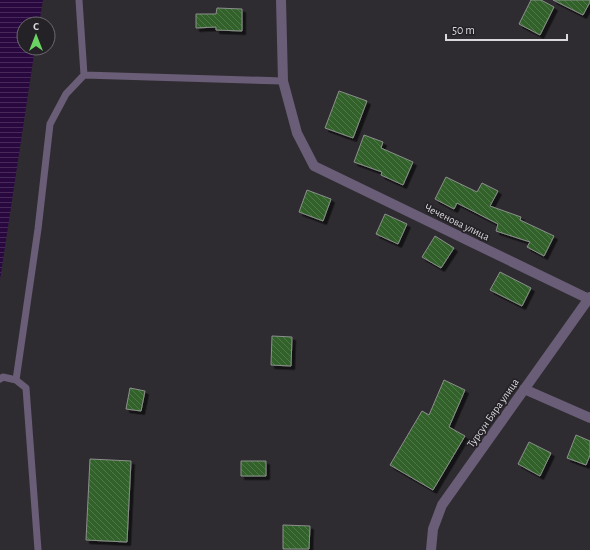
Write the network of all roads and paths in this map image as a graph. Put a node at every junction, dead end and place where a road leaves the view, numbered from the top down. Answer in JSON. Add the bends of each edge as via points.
{"nodes":[{"id":1,"x":79,"y":0,"type":"edge"},
{"id":2,"x":281,"y":0,"type":"edge"},
{"id":3,"x":84,"y":75,"type":"junction"},
{"id":4,"x":283,"y":81,"type":"junction"},
{"id":5,"x":589,"y":298,"type":"edge"},
{"id":6,"x":0,"y":379,"type":"edge"},
{"id":7,"x":16,"y":380,"type":"junction"},
{"id":8,"x":524,"y":389,"type":"junction"},
{"id":9,"x":590,"y":418,"type":"edge"},
{"id":10,"x":38,"y":550,"type":"edge"},
{"id":11,"x":432,"y":550,"type":"edge"}],
"edges":[{"from":1,"to":3,"type":"lane"},
{"from":2,"to":4,"type":"street"},
{"from":3,"to":4,"type":"lane"},
{"from":3,"to":7,"type":"lane","via":[[66,94],[50,124]]},
{"from":4,"to":5,"type":"street","name":"Чеченова улица","via":[[297,133],[314,166]]},
{"from":5,"to":8,"type":"street","name":"Турсун Бяра улица"},
{"from":6,"to":7,"type":"lane","via":[[3,377]]},
{"from":7,"to":10,"type":"lane","via":[[26,388]]},
{"from":8,"to":9,"type":"street"},
{"from":8,"to":11,"type":"street","name":"Турсун Бяра улица","via":[[442,505],[433,529]]}]}
